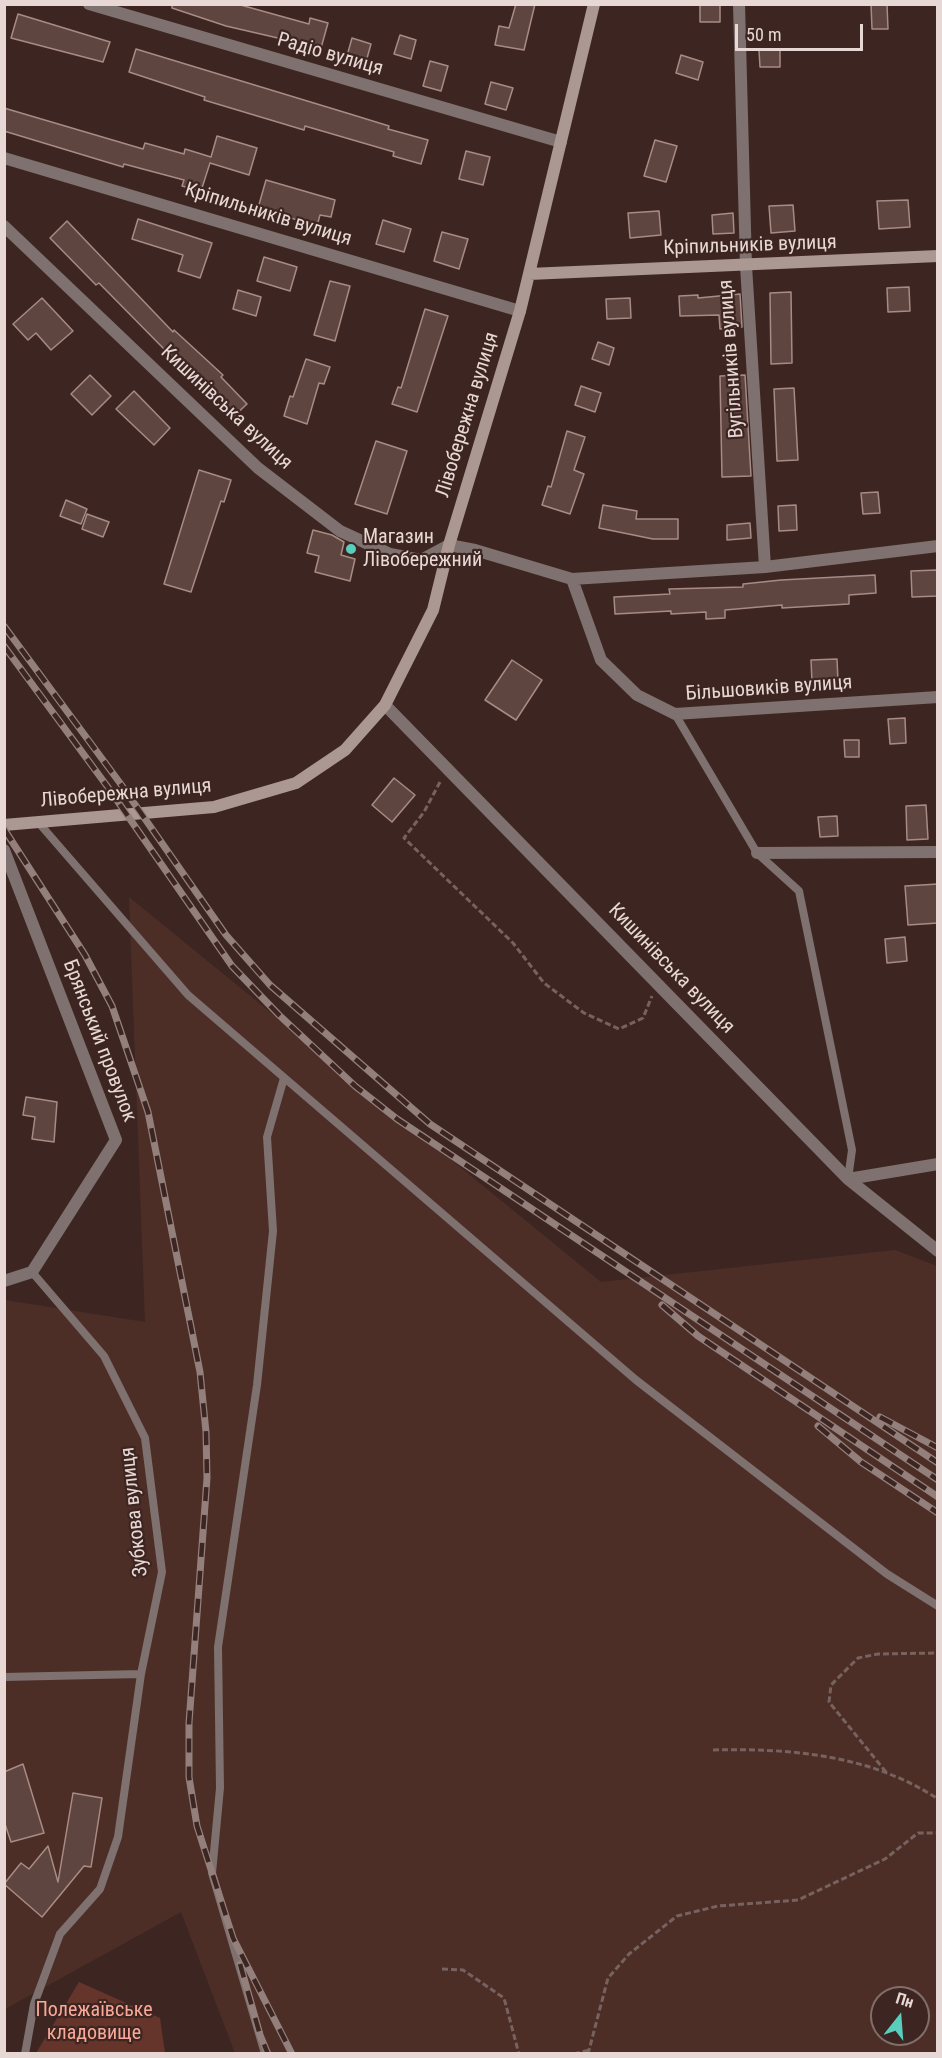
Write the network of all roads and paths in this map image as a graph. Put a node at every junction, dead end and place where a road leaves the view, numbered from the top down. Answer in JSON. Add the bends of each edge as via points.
{"nodes":[{"id":1,"x":89,"y":4,"type":"edge"},
{"id":2,"x":594,"y":4,"type":"edge"},
{"id":3,"x":739,"y":4,"type":"edge"},
{"id":4,"x":561,"y":142,"type":"junction"},
{"id":5,"x":4,"y":158,"type":"edge"},
{"id":6,"x":4,"y":226,"type":"edge"},
{"id":7,"x":938,"y":256,"type":"edge"},
{"id":8,"x":746,"y":266,"type":"junction"},
{"id":9,"x":529,"y":274,"type":"junction"},
{"id":10,"x":520,"y":311,"type":"junction"},
{"id":11,"x":449,"y":545,"type":"junction"},
{"id":12,"x":938,"y":546,"type":"edge"},
{"id":13,"x":765,"y":567,"type":"junction"},
{"id":14,"x":572,"y":579,"type":"junction"},
{"id":15,"x":938,"y":697,"type":"edge"},
{"id":16,"x":385,"y":705,"type":"junction"},
{"id":17,"x":675,"y":714,"type":"junction"},
{"id":18,"x":448,"y":769,"type":"junction"},
{"id":19,"x":38,"y":822,"type":"junction"},
{"id":20,"x":4,"y":825,"type":"edge"},
{"id":21,"x":4,"y":850,"type":"edge"},
{"id":22,"x":938,"y":852,"type":"edge"},
{"id":23,"x":757,"y":853,"type":"junction"},
{"id":24,"x":658,"y":984,"type":"junction"},
{"id":25,"x":284,"y":1078,"type":"junction"},
{"id":26,"x":938,"y":1164,"type":"edge"},
{"id":27,"x":848,"y":1179,"type":"junction"},
{"id":28,"x":938,"y":1251,"type":"edge"},
{"id":29,"x":32,"y":1272,"type":"junction"},
{"id":30,"x":4,"y":1281,"type":"edge"},
{"id":31,"x":938,"y":1606,"type":"edge"},
{"id":32,"x":938,"y":1653,"type":"edge"},
{"id":33,"x":141,"y":1674,"type":"junction"},
{"id":34,"x":4,"y":1677,"type":"edge"},
{"id":35,"x":713,"y":1750,"type":"dead end"},
{"id":36,"x":887,"y":1774,"type":"junction"},
{"id":37,"x":938,"y":1799,"type":"edge"},
{"id":38,"x":938,"y":1833,"type":"edge"},
{"id":39,"x":442,"y":1969,"type":"dead end"},
{"id":40,"x":589,"y":2052,"type":"edge"},
{"id":41,"x":25,"y":2054,"type":"edge"},
{"id":42,"x":265,"y":2054,"type":"edge"},
{"id":43,"x":519,"y":2054,"type":"edge"},
{"id":44,"x":574,"y":2054,"type":"edge"}],
"edges":[{"from":1,"to":4,"type":"street","name":"Радіо вулиця"},
{"from":2,"to":4,"type":"main road","name":"Лівобережна вулиця"},
{"from":3,"to":8,"type":"street","name":"Вугільників вулиця"},
{"from":4,"to":9,"type":"main road","name":"Лівобережна вулиця"},
{"from":5,"to":10,"type":"street","name":"Кріпильників вулиця"},
{"from":6,"to":11,"type":"street","name":"Кишинівська вулиця","via":[[258,468],[340,531],[390,554],[421,560]]},
{"from":7,"to":8,"type":"main road","name":"Кріпильників вулиця"},
{"from":8,"to":9,"type":"main road","name":"Кріпильників вулиця"},
{"from":8,"to":13,"type":"street","name":"Вугільників вулиця"},
{"from":9,"to":10,"type":"main road","name":"Лівобережна вулиця"},
{"from":10,"to":11,"type":"main road","name":"Лівобережна вулиця"},
{"from":11,"to":14,"type":"street"},
{"from":11,"to":16,"type":"main road","name":"Лівобережна вулиця","via":[[433,610]]},
{"from":12,"to":13,"type":"street"},
{"from":13,"to":14,"type":"street"},
{"from":14,"to":17,"type":"street","name":"Більшовиків вулиця","via":[[601,660],[637,695]]},
{"from":15,"to":17,"type":"street","name":"Більшовиків вулиця"},
{"from":16,"to":18,"type":"street","name":"Кишинівська вулиця"},
{"from":16,"to":19,"type":"main road","name":"Лівобережна вулиця","via":[[345,750],[296,783],[214,807]]},
{"from":17,"to":23,"type":"lane"},
{"from":18,"to":24,"type":"street","name":"Кишинівська вулиця"},
{"from":18,"to":24,"type":"path","via":[[404,838],[513,943],[544,983],[584,1013],[619,1029],[644,1018]]},
{"from":19,"to":20,"type":"main road","name":"Лівобережна вулиця"},
{"from":19,"to":25,"type":"lane","via":[[188,995]]},
{"from":21,"to":29,"type":"street","name":"Брянський провулок","via":[[116,1140]]},
{"from":22,"to":23,"type":"street"},
{"from":23,"to":27,"type":"lane","via":[[799,891],[852,1150]]},
{"from":24,"to":27,"type":"street","name":"Кишинівська вулиця"},
{"from":25,"to":31,"type":"lane","via":[[690,1424],[887,1574]]},
{"from":25,"to":42,"type":"lane","via":[[267,1137],[273,1231],[257,1385],[218,1647],[220,1788],[212,1873]]},
{"from":26,"to":27,"type":"street"},
{"from":27,"to":28,"type":"street","name":"Кишинівська вулиця"},
{"from":29,"to":30,"type":"street"},
{"from":29,"to":33,"type":"lane","name":"Зубкова вулиця","via":[[104,1356],[145,1438],[162,1572]]},
{"from":32,"to":36,"type":"path","via":[[858,1658],[831,1685],[829,1702]]},
{"from":33,"to":34,"type":"lane"},
{"from":33,"to":41,"type":"lane","name":"Зубкова вулиця","via":[[118,1837],[100,1889],[60,1934],[34,2004]]},
{"from":35,"to":36,"type":"path","via":[[770,1750],[834,1757]]},
{"from":36,"to":37,"type":"path"},
{"from":38,"to":40,"type":"path","via":[[918,1833],[885,1859],[798,1900],[718,1906],[677,1916],[629,1954],[608,1978]]},
{"from":39,"to":43,"type":"path","via":[[463,1970],[504,1998]]},
{"from":40,"to":44,"type":"path"}]}
